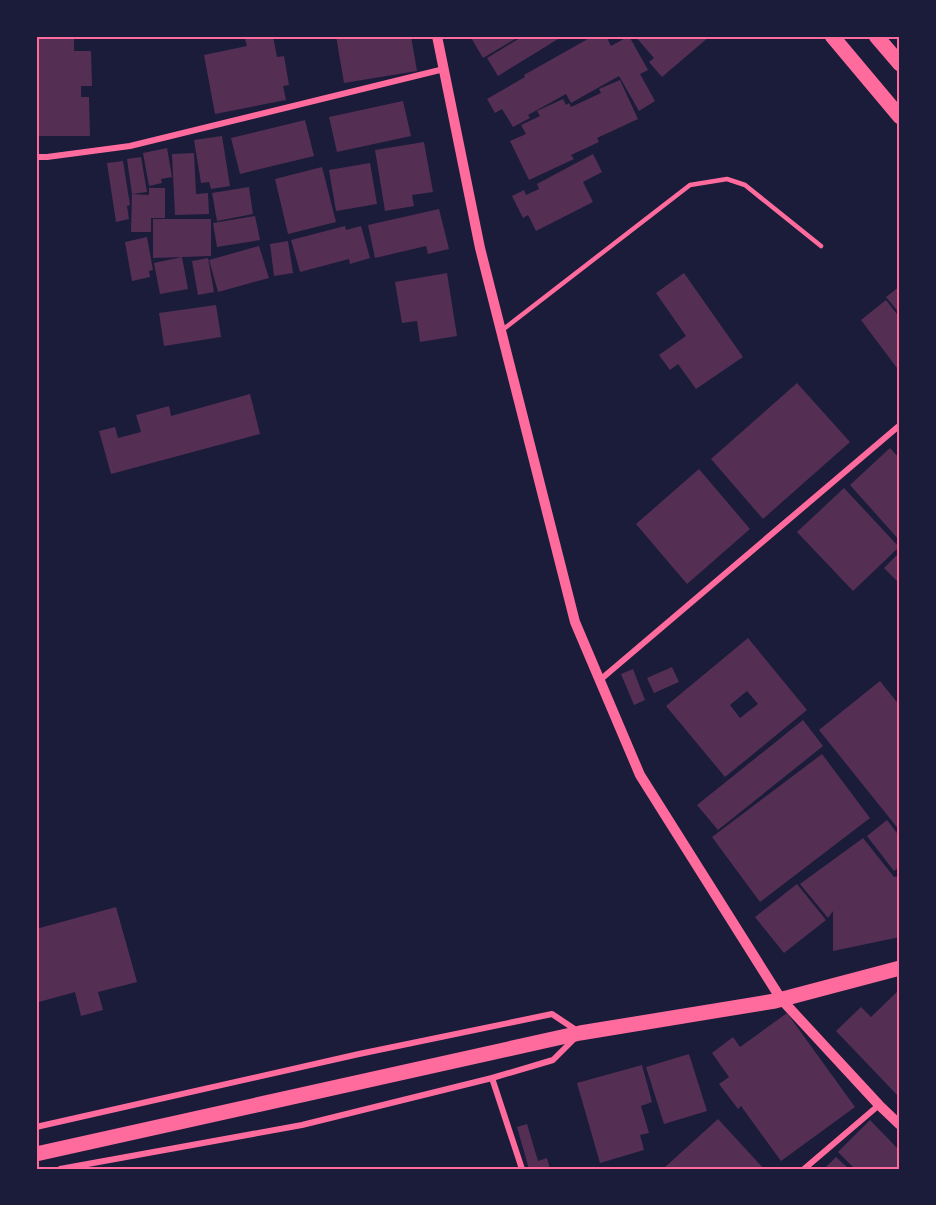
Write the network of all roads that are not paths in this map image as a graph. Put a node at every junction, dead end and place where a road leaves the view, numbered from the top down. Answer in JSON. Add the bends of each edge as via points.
{"nodes":[{"id":1,"x":437,"y":36,"type":"edge"},
{"id":2,"x":832,"y":36,"type":"edge"},
{"id":3,"x":876,"y":36,"type":"edge"},
{"id":4,"x":900,"y":64,"type":"edge"},
{"id":5,"x":444,"y":69,"type":"junction"},
{"id":6,"x":900,"y":117,"type":"edge"},
{"id":7,"x":36,"y":157,"type":"edge"},
{"id":8,"x":821,"y":246,"type":"dead end"},
{"id":9,"x":501,"y":331,"type":"junction"},
{"id":10,"x":900,"y":425,"type":"edge"},
{"id":11,"x":600,"y":680,"type":"junction"},
{"id":12,"x":900,"y":968,"type":"edge"},
{"id":13,"x":780,"y":999,"type":"junction"},
{"id":14,"x":580,"y":1033,"type":"junction"},
{"id":15,"x":492,"y":1078,"type":"junction"},
{"id":16,"x":879,"y":1105,"type":"junction"},
{"id":17,"x":900,"y":1125,"type":"edge"},
{"id":18,"x":36,"y":1127,"type":"edge"},
{"id":19,"x":36,"y":1154,"type":"edge"},
{"id":20,"x":60,"y":1169,"type":"edge"},
{"id":21,"x":522,"y":1169,"type":"edge"},
{"id":22,"x":804,"y":1169,"type":"edge"}],
"edges":[{"from":1,"to":5,"type":"street"},
{"from":2,"to":6,"type":"main road"},
{"from":3,"to":4,"type":"main road"},
{"from":5,"to":7,"type":"street","via":[[130,146]]},
{"from":5,"to":9,"type":"street"},
{"from":8,"to":9,"type":"lane","via":[[745,184],[727,179],[690,185]]},
{"from":9,"to":11,"type":"street","via":[[575,622]]},
{"from":10,"to":11,"type":"street"},
{"from":11,"to":13,"type":"street","via":[[640,774]]},
{"from":12,"to":13,"type":"main road"},
{"from":13,"to":14,"type":"main road"},
{"from":13,"to":16,"type":"street"},
{"from":14,"to":15,"type":"street","via":[[553,1060]]},
{"from":14,"to":18,"type":"street","via":[[552,1014]]},
{"from":14,"to":19,"type":"main road"},
{"from":15,"to":20,"type":"street","via":[[302,1125]]},
{"from":15,"to":21,"type":"street"},
{"from":16,"to":17,"type":"street"},
{"from":16,"to":22,"type":"street"}]}
